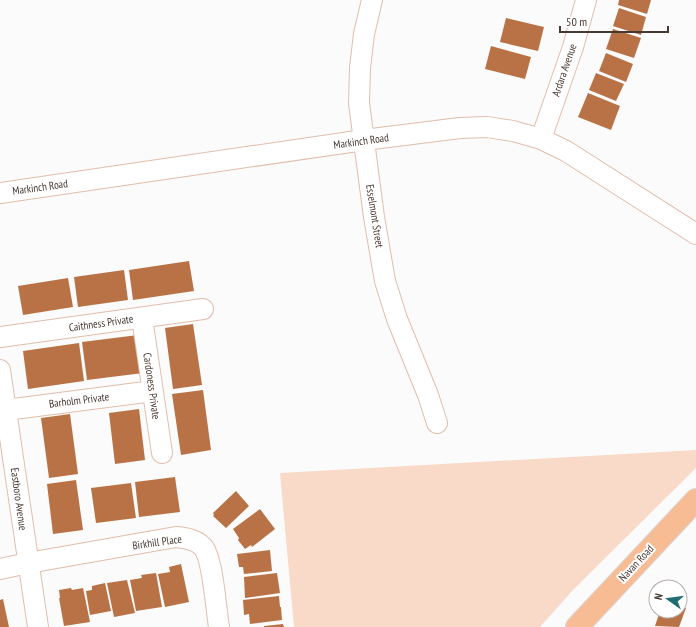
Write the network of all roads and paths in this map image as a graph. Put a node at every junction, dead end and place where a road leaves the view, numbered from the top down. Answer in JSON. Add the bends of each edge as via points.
{"nodes":[{"id":1,"x":372,"y":0,"type":"edge"},
{"id":2,"x":586,"y":0,"type":"edge"},
{"id":3,"x":541,"y":139,"type":"junction"},
{"id":4,"x":364,"y":140,"type":"junction"},
{"id":5,"x":0,"y":193,"type":"edge"},
{"id":6,"x":696,"y":234,"type":"edge"},
{"id":7,"x":203,"y":309,"type":"dead end"},
{"id":8,"x":142,"y":318,"type":"junction"},
{"id":9,"x":0,"y":338,"type":"edge"},
{"id":10,"x":0,"y":370,"type":"edge"},
{"id":11,"x":153,"y":391,"type":"junction"},
{"id":12,"x":6,"y":410,"type":"junction"},
{"id":13,"x":437,"y":424,"type":"dead end"},
{"id":14,"x":162,"y":453,"type":"dead end"},
{"id":15,"x":696,"y":500,"type":"edge"},
{"id":16,"x":28,"y":563,"type":"junction"},
{"id":17,"x":0,"y":569,"type":"edge"},
{"id":18,"x":38,"y":627,"type":"edge"},
{"id":19,"x":219,"y":627,"type":"edge"},
{"id":20,"x":577,"y":627,"type":"edge"}],
"edges":[{"from":1,"to":4,"type":"street","name":"Esselmont Street","via":[[360,68],[359,103]]},
{"from":2,"to":3,"type":"street","name":"Ardara Avenue","via":[[573,47]]},
{"from":3,"to":4,"type":"street","name":"Markinch Road","via":[[487,127]]},
{"from":3,"to":6,"type":"street","name":"Markinch Road","via":[[566,151]]},
{"from":4,"to":5,"type":"street","name":"Markinch Road"},
{"from":4,"to":13,"type":"street","name":"Esselmont Street","via":[[385,281],[396,319],[428,395]]},
{"from":7,"to":8,"type":"street","name":"Caithness Private"},
{"from":8,"to":9,"type":"street","name":"Caithness Private"},
{"from":8,"to":11,"type":"street","name":"Cardoness Private"},
{"from":10,"to":12,"type":"street","name":"Eastboro Avenue"},
{"from":11,"to":12,"type":"street","name":"Barholm Private"},
{"from":11,"to":14,"type":"street","name":"Cardoness Private"},
{"from":12,"to":16,"type":"street","name":"Eastboro Avenue"},
{"from":15,"to":20,"type":"main road","name":"Navan Road"},
{"from":16,"to":17,"type":"street","name":"Birkhill Place"},
{"from":16,"to":18,"type":"street","name":"Eastboro Avenue"},
{"from":16,"to":19,"type":"street","name":"Birkhill Place","via":[[176,537],[190,538],[202,546],[209,558]]}]}
